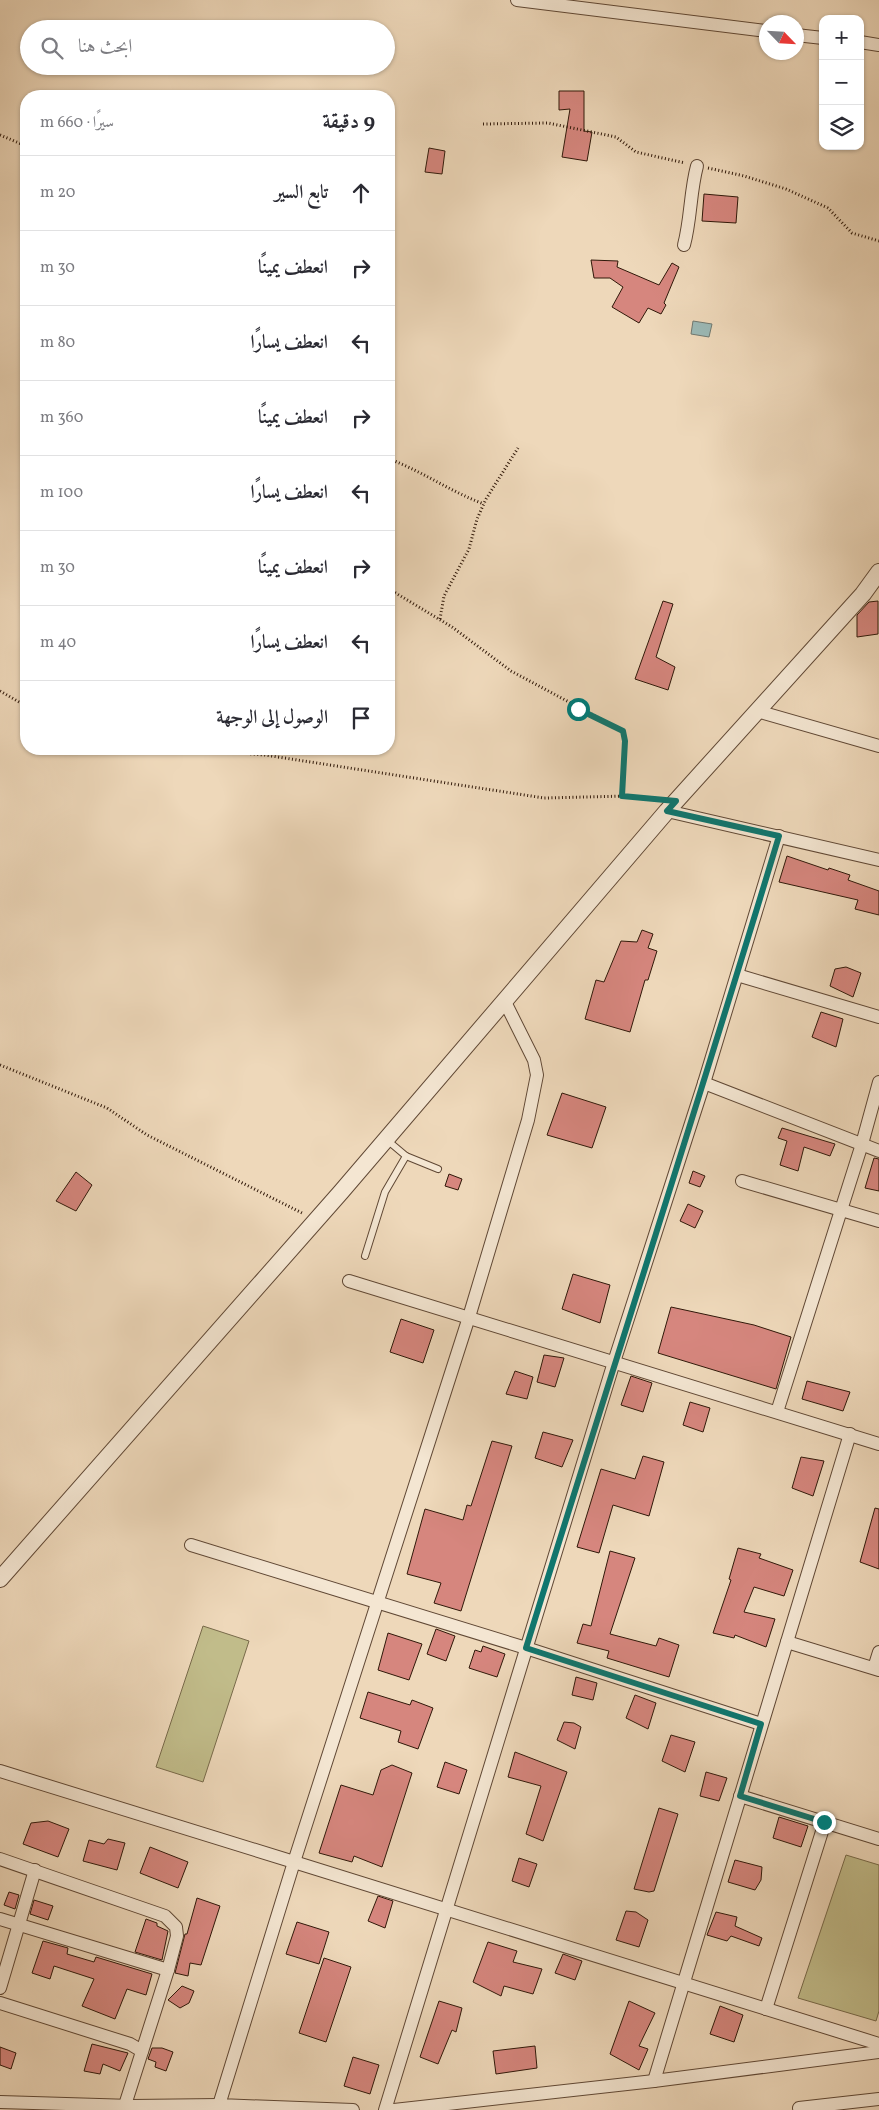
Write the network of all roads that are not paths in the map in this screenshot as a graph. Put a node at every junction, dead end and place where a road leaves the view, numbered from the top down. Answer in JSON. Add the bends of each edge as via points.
{"nodes":[{"id":1,"x":517,"y":0,"type":"edge"},
{"id":2,"x":759,"y":30,"type":"edge"},
{"id":3,"x":804,"y":36,"type":"edge"},
{"id":4,"x":819,"y":38,"type":"edge"},
{"id":5,"x":864,"y":43,"type":"edge"},
{"id":6,"x":879,"y":45,"type":"edge"},
{"id":7,"x":697,"y":166,"type":"dead end"},
{"id":8,"x":684,"y":245,"type":"dead end"},
{"id":9,"x":879,"y":572,"type":"edge"},
{"id":10,"x":879,"y":592,"type":"edge"},
{"id":11,"x":863,"y":594,"type":"junction"},
{"id":12,"x":757,"y":711,"type":"junction"},
{"id":13,"x":879,"y":746,"type":"edge"},
{"id":14,"x":672,"y":806,"type":"junction"},
{"id":15,"x":779,"y":836,"type":"junction"},
{"id":16,"x":879,"y":860,"type":"edge"},
{"id":17,"x":737,"y":975,"type":"junction"},
{"id":18,"x":504,"y":1000,"type":"junction"},
{"id":19,"x":879,"y":1017,"type":"edge"},
{"id":20,"x":879,"y":1082,"type":"edge"},
{"id":21,"x":704,"y":1083,"type":"junction"},
{"id":22,"x":386,"y":1139,"type":"junction"},
{"id":23,"x":862,"y":1144,"type":"junction"},
{"id":24,"x":879,"y":1151,"type":"edge"},
{"id":25,"x":406,"y":1156,"type":"junction"},
{"id":26,"x":438,"y":1169,"type":"dead end"},
{"id":27,"x":742,"y":1181,"type":"dead end"},
{"id":28,"x":840,"y":1212,"type":"junction"},
{"id":29,"x":879,"y":1221,"type":"edge"},
{"id":30,"x":365,"y":1256,"type":"dead end"},
{"id":31,"x":349,"y":1281,"type":"dead end"},
{"id":32,"x":469,"y":1318,"type":"junction"},
{"id":33,"x":614,"y":1362,"type":"junction"},
{"id":34,"x":777,"y":1412,"type":"junction"},
{"id":35,"x":850,"y":1434,"type":"junction"},
{"id":36,"x":879,"y":1444,"type":"edge"},
{"id":37,"x":191,"y":1545,"type":"dead end"},
{"id":38,"x":0,"y":1579,"type":"edge"},
{"id":39,"x":377,"y":1602,"type":"junction"},
{"id":40,"x":787,"y":1642,"type":"junction"},
{"id":41,"x":526,"y":1648,"type":"junction"},
{"id":42,"x":879,"y":1652,"type":"edge"},
{"id":43,"x":877,"y":1669,"type":"edge"},
{"id":44,"x":761,"y":1724,"type":"junction"},
{"id":45,"x":0,"y":1771,"type":"edge"},
{"id":46,"x":740,"y":1796,"type":"junction"},
{"id":47,"x":824,"y":1822,"type":"junction"},
{"id":48,"x":879,"y":1839,"type":"edge"},
{"id":49,"x":0,"y":1859,"type":"edge"},
{"id":50,"x":294,"y":1862,"type":"junction"},
{"id":51,"x":35,"y":1870,"type":"junction"},
{"id":52,"x":445,"y":1910,"type":"junction"},
{"id":53,"x":0,"y":1918,"type":"edge"},
{"id":54,"x":19,"y":1924,"type":"junction"},
{"id":55,"x":168,"y":1970,"type":"junction"},
{"id":56,"x":684,"y":1981,"type":"junction"},
{"id":57,"x":0,"y":1988,"type":"edge"},
{"id":58,"x":0,"y":2003,"type":"edge"},
{"id":59,"x":766,"y":2009,"type":"junction"},
{"id":60,"x":879,"y":2044,"type":"edge"},
{"id":61,"x":142,"y":2050,"type":"junction"},
{"id":62,"x":879,"y":2052,"type":"edge"},
{"id":63,"x":654,"y":2080,"type":"junction"},
{"id":64,"x":879,"y":2099,"type":"edge"},
{"id":65,"x":0,"y":2102,"type":"edge"},
{"id":66,"x":125,"y":2105,"type":"junction"},
{"id":67,"x":219,"y":2105,"type":"junction"},
{"id":68,"x":800,"y":2108,"type":"dead end"},
{"id":69,"x":353,"y":2110,"type":"edge"},
{"id":70,"x":385,"y":2110,"type":"edge"},
{"id":71,"x":394,"y":2110,"type":"edge"}],
"edges":[{"from":1,"to":2,"type":"street"},
{"from":3,"to":4,"type":"street"},
{"from":5,"to":6,"type":"street"},
{"from":7,"to":8,"type":"street"},
{"from":9,"to":11,"type":"street"},
{"from":10,"to":11,"type":"street"},
{"from":11,"to":12,"type":"street"},
{"from":12,"to":13,"type":"street"},
{"from":12,"to":14,"type":"street"},
{"from":14,"to":15,"type":"street"},
{"from":14,"to":18,"type":"street"},
{"from":15,"to":16,"type":"street"},
{"from":15,"to":17,"type":"street"},
{"from":17,"to":19,"type":"street"},
{"from":17,"to":21,"type":"street"},
{"from":18,"to":22,"type":"street"},
{"from":18,"to":32,"type":"street","via":[[534,1060],[537,1075],[528,1120]]},
{"from":20,"to":23,"type":"street"},
{"from":21,"to":23,"type":"street"},
{"from":21,"to":33,"type":"street"},
{"from":22,"to":25,"type":"lane"},
{"from":22,"to":38,"type":"street"},
{"from":23,"to":24,"type":"street"},
{"from":23,"to":28,"type":"street"},
{"from":25,"to":26,"type":"lane"},
{"from":25,"to":30,"type":"lane","via":[[385,1192]]},
{"from":27,"to":28,"type":"street"},
{"from":28,"to":29,"type":"street"},
{"from":28,"to":34,"type":"street"},
{"from":31,"to":32,"type":"street"},
{"from":32,"to":33,"type":"street"},
{"from":32,"to":39,"type":"street"},
{"from":33,"to":34,"type":"street"},
{"from":33,"to":41,"type":"street"},
{"from":34,"to":35,"type":"street"},
{"from":35,"to":36,"type":"street"},
{"from":35,"to":40,"type":"street"},
{"from":37,"to":39,"type":"street"},
{"from":39,"to":41,"type":"street"},
{"from":39,"to":50,"type":"street"},
{"from":40,"to":43,"type":"street"},
{"from":40,"to":44,"type":"street"},
{"from":41,"to":44,"type":"street"},
{"from":41,"to":52,"type":"street"},
{"from":42,"to":43,"type":"street"},
{"from":44,"to":46,"type":"street"},
{"from":45,"to":50,"type":"street"},
{"from":46,"to":47,"type":"street"},
{"from":46,"to":56,"type":"street"},
{"from":47,"to":48,"type":"street"},
{"from":47,"to":59,"type":"street"},
{"from":49,"to":51,"type":"street"},
{"from":50,"to":52,"type":"street"},
{"from":50,"to":67,"type":"street"},
{"from":51,"to":54,"type":"street"},
{"from":51,"to":55,"type":"street","via":[[173,1921],[177,1936]]},
{"from":52,"to":56,"type":"street"},
{"from":52,"to":70,"type":"street"},
{"from":53,"to":54,"type":"street"},
{"from":54,"to":55,"type":"street"},
{"from":54,"to":57,"type":"street"},
{"from":55,"to":61,"type":"street"},
{"from":56,"to":59,"type":"street"},
{"from":56,"to":63,"type":"street"},
{"from":58,"to":61,"type":"street"},
{"from":59,"to":60,"type":"street"},
{"from":61,"to":66,"type":"street"},
{"from":62,"to":63,"type":"street"},
{"from":63,"to":71,"type":"street"},
{"from":64,"to":68,"type":"street"},
{"from":65,"to":66,"type":"street"},
{"from":66,"to":67,"type":"street"},
{"from":67,"to":69,"type":"street"}]}
